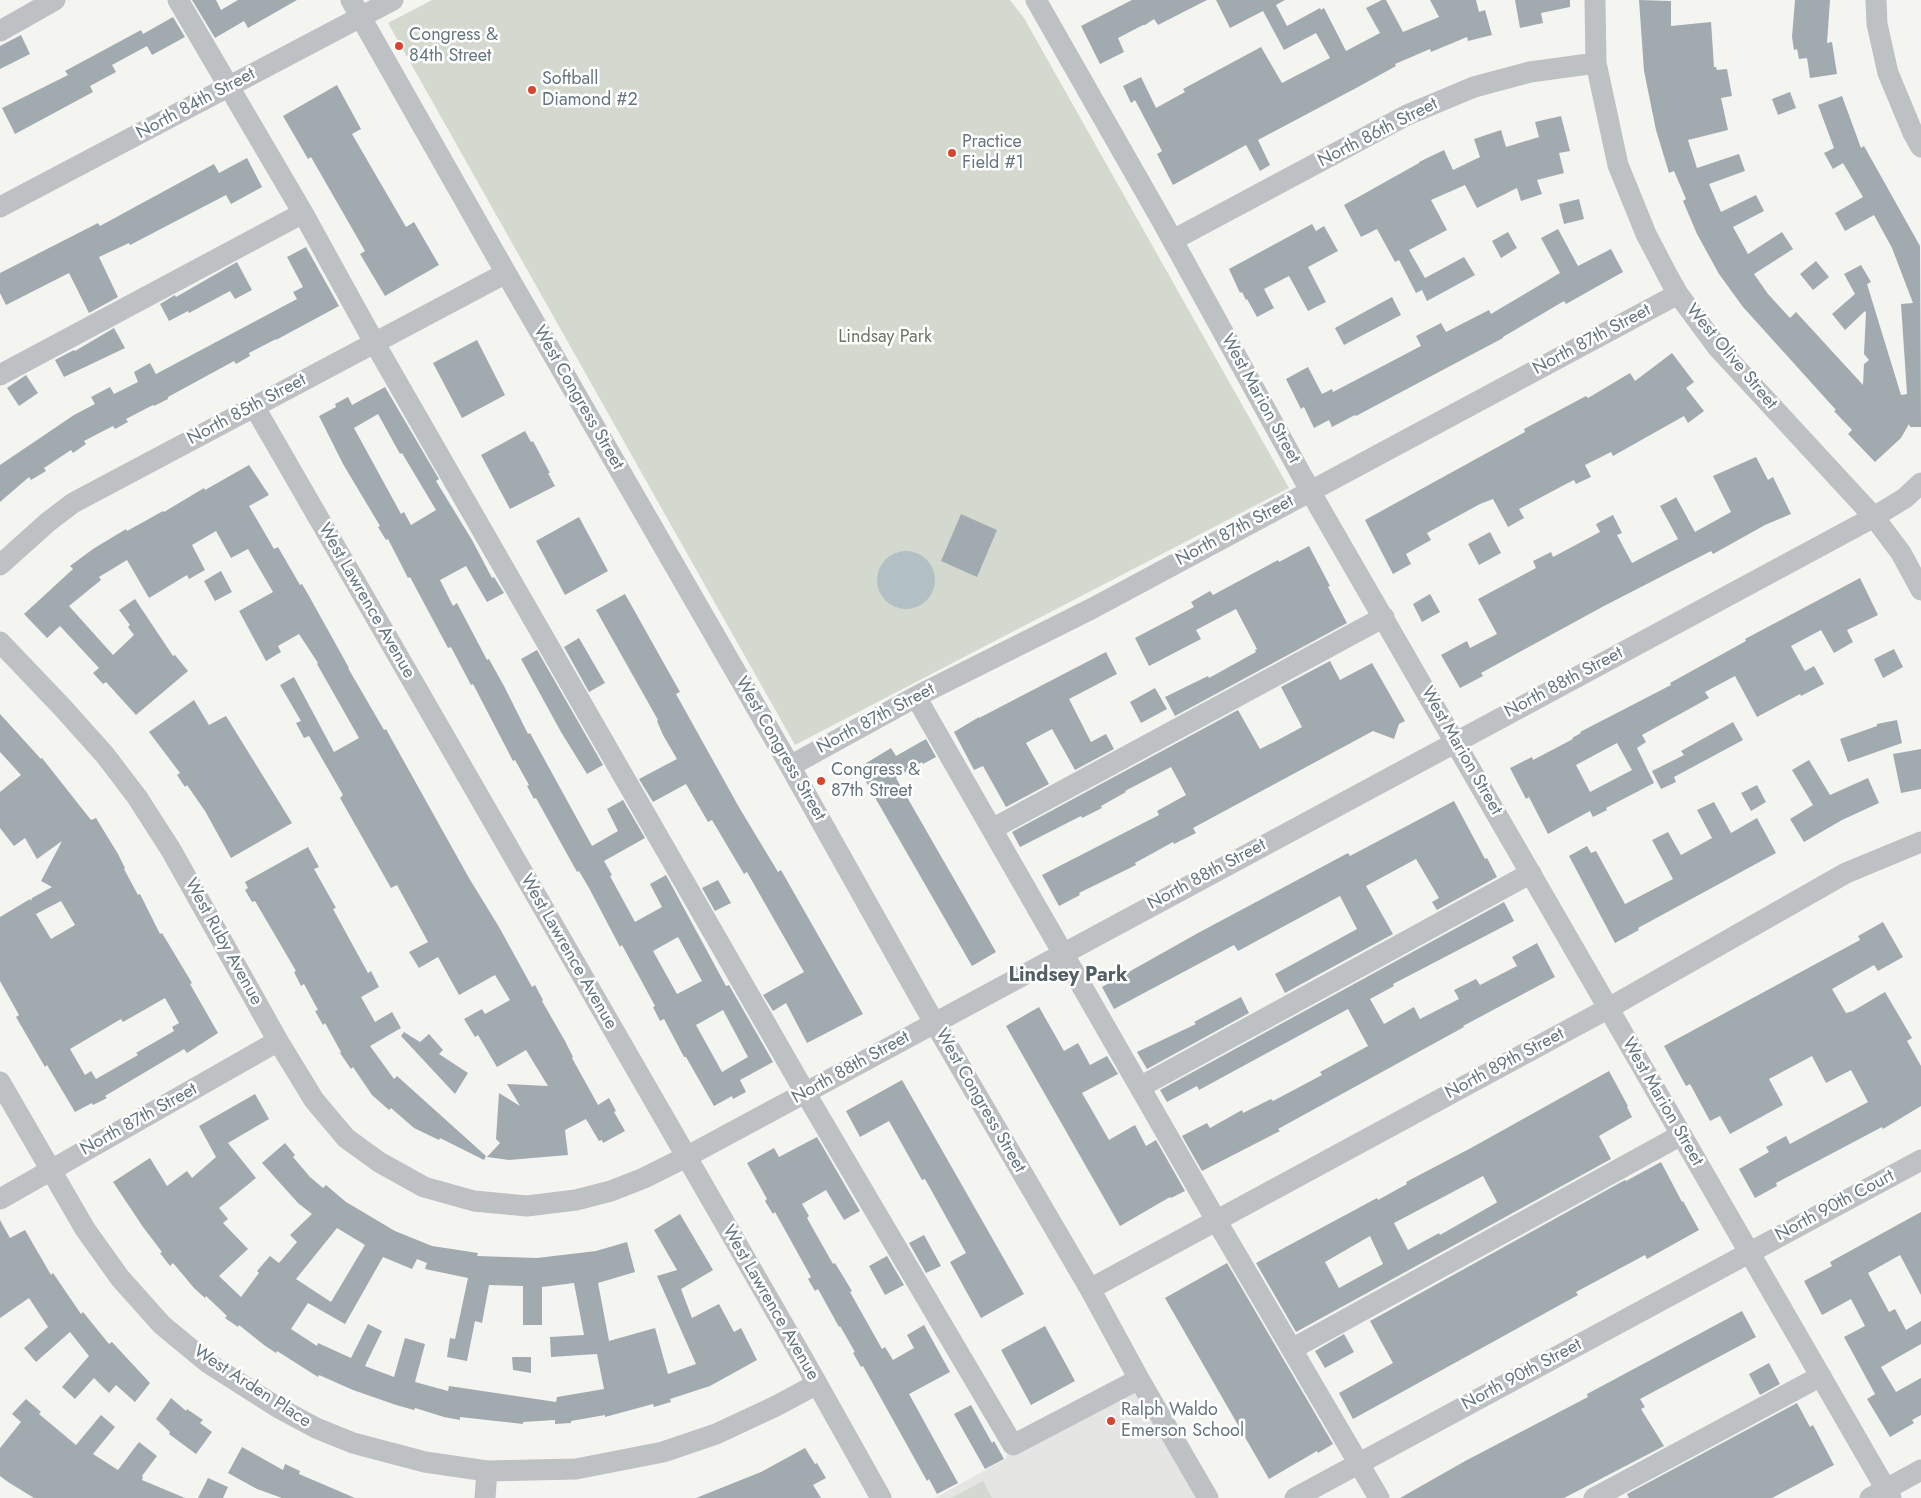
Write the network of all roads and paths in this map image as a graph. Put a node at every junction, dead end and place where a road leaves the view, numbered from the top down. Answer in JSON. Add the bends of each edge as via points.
{"nodes":[{"id":1,"x":55,"y":0,"type":"edge"},
{"id":2,"x":178,"y":0,"type":"edge"},
{"id":3,"x":393,"y":0,"type":"edge"},
{"id":4,"x":1036,"y":0,"type":"edge"},
{"id":5,"x":1595,"y":0,"type":"edge"},
{"id":6,"x":1876,"y":0,"type":"edge"},
{"id":7,"x":356,"y":8,"type":"edge"},
{"id":8,"x":0,"y":31,"type":"edge"},
{"id":9,"x":1596,"y":63,"type":"junction"},
{"id":10,"x":228,"y":87,"type":"junction"},
{"id":11,"x":1921,"y":147,"type":"edge"},
{"id":12,"x":0,"y":207,"type":"edge"},
{"id":13,"x":303,"y":213,"type":"junction"},
{"id":14,"x":1173,"y":240,"type":"junction"},
{"id":15,"x":506,"y":273,"type":"junction"},
{"id":16,"x":1678,"y":294,"type":"junction"},
{"id":17,"x":374,"y":342,"type":"junction"},
{"id":18,"x":0,"y":374,"type":"edge"},
{"id":19,"x":254,"y":406,"type":"junction"},
{"id":20,"x":1921,"y":483,"type":"edge"},
{"id":21,"x":1310,"y":490,"type":"junction"},
{"id":22,"x":1874,"y":517,"type":"junction"},
{"id":23,"x":0,"y":566,"type":"edge"},
{"id":24,"x":1921,"y":590,"type":"edge"},
{"id":25,"x":1384,"y":617,"type":"junction"},
{"id":26,"x":0,"y":642,"type":"edge"},
{"id":27,"x":916,"y":697,"type":"junction"},
{"id":28,"x":1456,"y":742,"type":"junction"},
{"id":29,"x":790,"y":766,"type":"junction"},
{"id":30,"x":992,"y":829,"type":"junction"},
{"id":31,"x":1921,"y":842,"type":"edge"},
{"id":32,"x":1531,"y":873,"type":"junction"},
{"id":33,"x":1063,"y":952,"type":"junction"},
{"id":34,"x":1607,"y":1008,"type":"junction"},
{"id":35,"x":934,"y":1023,"type":"junction"},
{"id":36,"x":278,"y":1041,"type":"junction"},
{"id":37,"x":0,"y":1082,"type":"edge"},
{"id":38,"x":1140,"y":1087,"type":"junction"},
{"id":39,"x":806,"y":1094,"type":"junction"},
{"id":40,"x":1681,"y":1135,"type":"junction"},
{"id":41,"x":686,"y":1157,"type":"junction"},
{"id":42,"x":1921,"y":1160,"type":"edge"},
{"id":43,"x":51,"y":1169,"type":"junction"},
{"id":44,"x":0,"y":1199,"type":"edge"},
{"id":45,"x":474,"y":1201,"type":"joint"},
{"id":46,"x":1216,"y":1220,"type":"junction"},
{"id":47,"x":1749,"y":1253,"type":"junction"},
{"id":48,"x":1090,"y":1289,"type":"junction"},
{"id":49,"x":1292,"y":1349,"type":"junction"},
{"id":50,"x":1821,"y":1376,"type":"junction"},
{"id":51,"x":1139,"y":1379,"type":"junction"},
{"id":52,"x":817,"y":1384,"type":"junction"},
{"id":53,"x":1359,"y":1464,"type":"junction"},
{"id":54,"x":487,"y":1470,"type":"junction"},
{"id":55,"x":1921,"y":1470,"type":"edge"},
{"id":56,"x":1882,"y":1495,"type":"edge"},
{"id":57,"x":485,"y":1498,"type":"edge"},
{"id":58,"x":881,"y":1498,"type":"edge"},
{"id":59,"x":1208,"y":1498,"type":"edge"},
{"id":60,"x":1296,"y":1498,"type":"edge"},
{"id":61,"x":1379,"y":1498,"type":"edge"},
{"id":62,"x":1594,"y":1498,"type":"edge"}],
"edges":[{"from":1,"to":8,"type":"street"},
{"from":2,"to":10,"type":"street"},
{"from":3,"to":7,"type":"street","name":"North 84th Street"},
{"from":4,"to":14,"type":"street","name":"West Marion Street"},
{"from":5,"to":9,"type":"street","name":"West Olive Street"},
{"from":6,"to":11,"type":"street","via":[[1877,24],[1888,73]]},
{"from":7,"to":10,"type":"street","name":"North 84th Street"},
{"from":7,"to":15,"type":"street","name":"West Congress Street"},
{"from":9,"to":14,"type":"street","name":"North 86th Street","via":[[1530,72],[1466,90],[1408,115]]},
{"from":9,"to":16,"type":"street","name":"West Olive Street","via":[[1618,165],[1646,234]]},
{"from":10,"to":12,"type":"street","name":"North 84th Street"},
{"from":10,"to":13,"type":"street"},
{"from":13,"to":17,"type":"street"},
{"from":13,"to":18,"type":"street"},
{"from":14,"to":21,"type":"street","name":"West Marion Street"},
{"from":15,"to":17,"type":"street","name":"North 85th Street"},
{"from":15,"to":29,"type":"street","name":"West Congress Street"},
{"from":16,"to":21,"type":"street","name":"North 87th Street"},
{"from":16,"to":22,"type":"street","name":"West Olive Street","via":[[1718,348]]},
{"from":17,"to":19,"type":"street","name":"North 85th Street"},
{"from":17,"to":39,"type":"street"},
{"from":19,"to":23,"type":"street","name":"North 85th Street","via":[[73,502]]},
{"from":19,"to":41,"type":"street","name":"West Lawrence Avenue"},
{"from":20,"to":22,"type":"street","name":"North 88th Street","via":[[1905,498]]},
{"from":21,"to":25,"type":"street","name":"West Marion Street"},
{"from":21,"to":27,"type":"street","name":"North 87th Street","via":[[1093,608]]},
{"from":22,"to":24,"type":"street","name":"West Olive Street","via":[[1902,553]]},
{"from":22,"to":28,"type":"street","name":"North 88th Street"},
{"from":25,"to":28,"type":"street","name":"West Marion Street"},
{"from":25,"to":30,"type":"street"},
{"from":26,"to":36,"type":"street","name":"West Ruby Avenue","via":[[68,714],[137,797],[171,850]]},
{"from":27,"to":29,"type":"street","name":"North 87th Street"},
{"from":27,"to":30,"type":"street"},
{"from":28,"to":32,"type":"street","name":"West Marion Street"},
{"from":28,"to":33,"type":"street","name":"North 88th Street"},
{"from":29,"to":35,"type":"street","name":"West Congress Street"},
{"from":30,"to":33,"type":"street"},
{"from":31,"to":34,"type":"street","name":"North 89th Street","via":[[1846,873]]},
{"from":32,"to":34,"type":"street","name":"West Marion Street"},
{"from":32,"to":38,"type":"street"},
{"from":33,"to":35,"type":"street","name":"North 88th Street"},
{"from":33,"to":38,"type":"street"},
{"from":34,"to":40,"type":"street","name":"West Marion Street"},
{"from":34,"to":46,"type":"street","name":"North 89th Street"},
{"from":35,"to":39,"type":"street","name":"North 88th Street"},
{"from":35,"to":48,"type":"street","name":"West Congress Street"},
{"from":36,"to":43,"type":"street","name":"North 87th Street"},
{"from":36,"to":45,"type":"street","name":"West Ruby Avenue","via":[[314,1100],[346,1138],[379,1162],[424,1187]]},
{"from":37,"to":43,"type":"street","name":"West Arden Place"},
{"from":38,"to":46,"type":"street"},
{"from":39,"to":41,"type":"street","name":"North 88th Street"},
{"from":39,"to":51,"type":"street","via":[[1013,1445]]},
{"from":40,"to":47,"type":"street","name":"West Marion Street"},
{"from":40,"to":49,"type":"street"},
{"from":41,"to":45,"type":"street","name":"North 88th Street","via":[[611,1191],[576,1200],[527,1206]]},
{"from":41,"to":52,"type":"street","name":"West Lawrence Avenue"},
{"from":42,"to":47,"type":"street","name":"North 90th Court"},
{"from":43,"to":44,"type":"street","name":"North 87th Street"},
{"from":43,"to":54,"type":"street","name":"West Arden Place","via":[[85,1229],[120,1278],[162,1325],[208,1363],[277,1407],[353,1443],[425,1462]]},
{"from":46,"to":48,"type":"street","name":"North 89th Street"},
{"from":46,"to":49,"type":"street"},
{"from":47,"to":50,"type":"street","name":"West Marion Street"},
{"from":47,"to":53,"type":"street","name":"North 90th Street"},
{"from":48,"to":51,"type":"street","name":"West Congress Street"},
{"from":49,"to":53,"type":"street"},
{"from":50,"to":56,"type":"street","name":"West Marion Street"},
{"from":50,"to":62,"type":"street"},
{"from":51,"to":59,"type":"street","name":"West Congress Street"},
{"from":52,"to":54,"type":"street","via":[[716,1434],[663,1452],[576,1469]]},
{"from":52,"to":58,"type":"street","name":"West Lawrence Avenue"},
{"from":53,"to":60,"type":"street","name":"North 90th Street"},
{"from":53,"to":61,"type":"street"},
{"from":54,"to":57,"type":"street"},
{"from":55,"to":56,"type":"street"}]}
